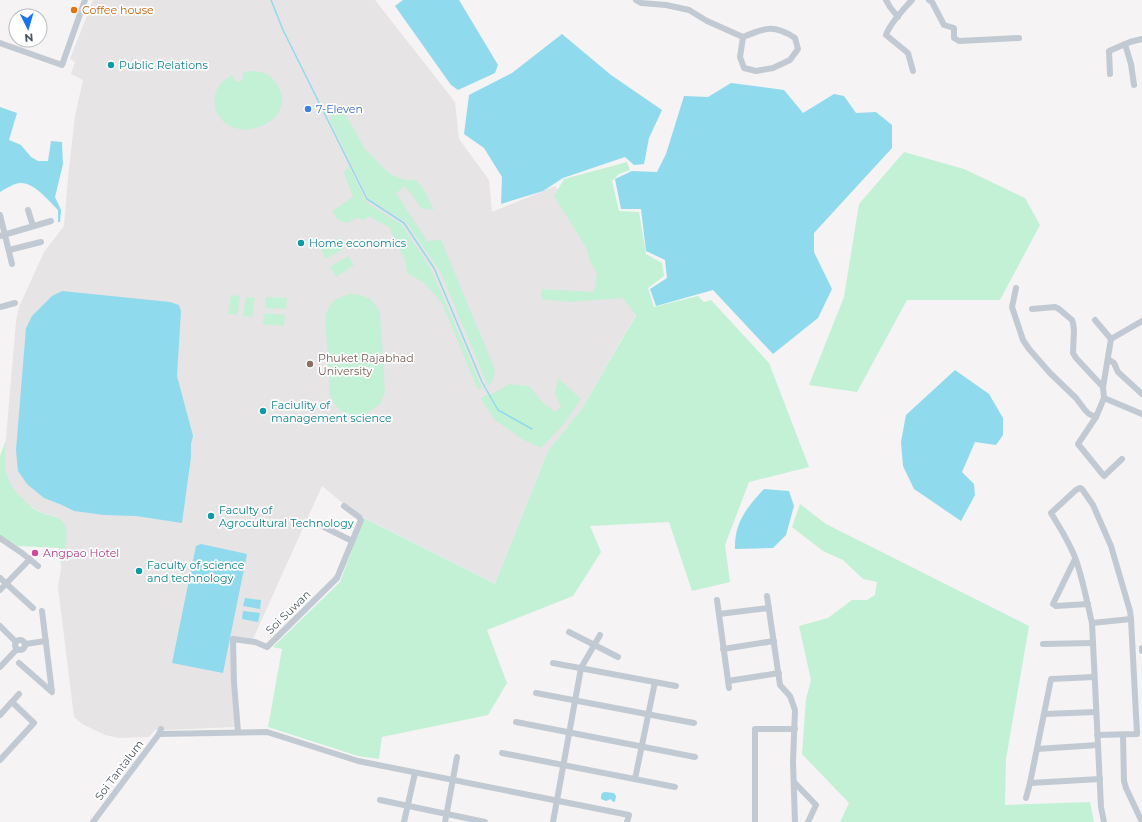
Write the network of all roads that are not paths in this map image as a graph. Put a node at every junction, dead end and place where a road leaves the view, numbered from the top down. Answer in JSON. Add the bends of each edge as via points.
{"nodes":[{"id":1,"x":85,"y":0,"type":"edge"},
{"id":2,"x":636,"y":0,"type":"edge"},
{"id":3,"x":886,"y":0,"type":"edge"},
{"id":4,"x":912,"y":0,"type":"edge"},
{"id":5,"x":929,"y":0,"type":"edge"},
{"id":6,"x":898,"y":17,"type":"junction"},
{"id":7,"x":743,"y":36,"type":"junction"},
{"id":8,"x":1019,"y":38,"type":"dead end"},
{"id":9,"x":1142,"y":39,"type":"edge"},
{"id":10,"x":0,"y":43,"type":"edge"},
{"id":11,"x":1125,"y":44,"type":"junction"},
{"id":12,"x":913,"y":70,"type":"dead end"},
{"id":13,"x":1110,"y":74,"type":"dead end"},
{"id":14,"x":1134,"y":85,"type":"dead end"},
{"id":15,"x":28,"y":210,"type":"dead end"},
{"id":16,"x":0,"y":215,"type":"edge"},
{"id":17,"x":51,"y":221,"type":"dead end"},
{"id":18,"x":33,"y":226,"type":"junction"},
{"id":19,"x":2,"y":235,"type":"edge"},
{"id":20,"x":41,"y":242,"type":"dead end"},
{"id":21,"x":9,"y":250,"type":"junction"},
{"id":22,"x":12,"y":264,"type":"dead end"},
{"id":23,"x":1016,"y":288,"type":"dead end"},
{"id":24,"x":15,"y":303,"type":"dead end"},
{"id":25,"x":0,"y":307,"type":"edge"},
{"id":26,"x":1032,"y":309,"type":"dead end"},
{"id":27,"x":1095,"y":320,"type":"dead end"},
{"id":28,"x":1142,"y":321,"type":"edge"},
{"id":29,"x":1111,"y":339,"type":"junction"},
{"id":30,"x":1108,"y":359,"type":"junction"},
{"id":31,"x":1103,"y":387,"type":"junction"},
{"id":32,"x":1142,"y":394,"type":"edge"},
{"id":33,"x":1104,"y":398,"type":"junction"},
{"id":34,"x":1142,"y":414,"type":"edge"},
{"id":35,"x":1096,"y":417,"type":"junction"},
{"id":36,"x":1122,"y":459,"type":"dead end"},
{"id":37,"x":344,"y":506,"type":"dead end"},
{"id":38,"x":322,"y":526,"type":"dead end"},
{"id":39,"x":0,"y":538,"type":"edge"},
{"id":40,"x":352,"y":541,"type":"junction"},
{"id":41,"x":30,"y":559,"type":"junction"},
{"id":42,"x":1075,"y":559,"type":"junction"},
{"id":43,"x":38,"y":566,"type":"dead end"},
{"id":44,"x":0,"y":578,"type":"edge"},
{"id":45,"x":6,"y":584,"type":"junction"},
{"id":46,"x":0,"y":590,"type":"edge"},
{"id":47,"x":767,"y":596,"type":"dead end"},
{"id":48,"x":717,"y":600,"type":"dead end"},
{"id":49,"x":1088,"y":604,"type":"junction"},
{"id":50,"x":33,"y":608,"type":"dead end"},
{"id":51,"x":769,"y":608,"type":"junction"},
{"id":52,"x":42,"y":611,"type":"dead end"},
{"id":53,"x":719,"y":614,"type":"junction"},
{"id":54,"x":1131,"y":619,"type":"junction"},
{"id":55,"x":1092,"y":622,"type":"junction"},
{"id":56,"x":0,"y":626,"type":"edge"},
{"id":57,"x":569,"y":632,"type":"dead end"},
{"id":58,"x":600,"y":635,"type":"dead end"},
{"id":59,"x":46,"y":641,"type":"junction"},
{"id":60,"x":774,"y":641,"type":"junction"},
{"id":61,"x":16,"y":642,"type":"junction"},
{"id":62,"x":1093,"y":643,"type":"junction"},
{"id":63,"x":25,"y":644,"type":"junction"},
{"id":64,"x":1043,"y":644,"type":"dead end"},
{"id":65,"x":594,"y":646,"type":"junction"},
{"id":66,"x":17,"y":649,"type":"junction"},
{"id":67,"x":724,"y":649,"type":"junction"},
{"id":68,"x":618,"y":657,"type":"dead end"},
{"id":69,"x":19,"y":663,"type":"dead end"},
{"id":70,"x":553,"y":663,"type":"dead end"},
{"id":71,"x":0,"y":667,"type":"edge"},
{"id":72,"x":581,"y":668,"type":"junction"},
{"id":73,"x":779,"y":673,"type":"junction"},
{"id":74,"x":1094,"y":677,"type":"junction"},
{"id":75,"x":728,"y":681,"type":"junction"},
{"id":76,"x":655,"y":682,"type":"junction"},
{"id":77,"x":676,"y":686,"type":"dead end"},
{"id":78,"x":729,"y":688,"type":"dead end"},
{"id":79,"x":536,"y":693,"type":"dead end"},
{"id":80,"x":19,"y":694,"type":"dead end"},
{"id":81,"x":575,"y":700,"type":"junction"},
{"id":82,"x":12,"y":702,"type":"junction"},
{"id":83,"x":1096,"y":712,"type":"junction"},
{"id":84,"x":648,"y":714,"type":"junction"},
{"id":85,"x":1045,"y":714,"type":"junction"},
{"id":86,"x":0,"y":715,"type":"edge"},
{"id":87,"x":516,"y":722,"type":"dead end"},
{"id":88,"x":694,"y":723,"type":"dead end"},
{"id":89,"x":795,"y":729,"type":"junction"},
{"id":90,"x":238,"y":732,"type":"junction"},
{"id":91,"x":569,"y":732,"type":"junction"},
{"id":92,"x":1123,"y":734,"type":"junction"},
{"id":93,"x":1097,"y":736,"type":"junction"},
{"id":94,"x":1098,"y":745,"type":"junction"},
{"id":95,"x":642,"y":746,"type":"junction"},
{"id":96,"x":1037,"y":749,"type":"junction"},
{"id":97,"x":502,"y":753,"type":"dead end"},
{"id":98,"x":457,"y":757,"type":"dead end"},
{"id":99,"x":694,"y":757,"type":"dead end"},
{"id":100,"x":0,"y":760,"type":"edge"},
{"id":101,"x":563,"y":765,"type":"junction"},
{"id":102,"x":415,"y":773,"type":"junction"},
{"id":103,"x":636,"y":779,"type":"junction"},
{"id":104,"x":1100,"y":779,"type":"junction"},
{"id":105,"x":453,"y":780,"type":"junction"},
{"id":106,"x":794,"y":782,"type":"junction"},
{"id":107,"x":1030,"y":783,"type":"junction"},
{"id":108,"x":675,"y":787,"type":"dead end"},
{"id":109,"x":1026,"y":798,"type":"dead end"},
{"id":110,"x":380,"y":800,"type":"dead end"},
{"id":111,"x":556,"y":800,"type":"junction"},
{"id":112,"x":407,"y":806,"type":"junction"},
{"id":113,"x":446,"y":814,"type":"junction"},
{"id":114,"x":93,"y":822,"type":"edge"},
{"id":115,"x":404,"y":822,"type":"edge"},
{"id":116,"x":445,"y":822,"type":"edge"},
{"id":117,"x":485,"y":822,"type":"edge"},
{"id":118,"x":553,"y":822,"type":"edge"},
{"id":119,"x":627,"y":822,"type":"edge"},
{"id":120,"x":756,"y":822,"type":"edge"},
{"id":121,"x":795,"y":822,"type":"edge"},
{"id":122,"x":808,"y":822,"type":"edge"},
{"id":123,"x":1104,"y":822,"type":"edge"},
{"id":124,"x":1142,"y":822,"type":"edge"}],
"edges":[{"from":1,"to":10,"type":"street","via":[[62,65]]},
{"from":2,"to":7,"type":"street","via":[[641,3],[689,10],[707,21]]},
{"from":3,"to":6,"type":"street"},
{"from":4,"to":6,"type":"street"},
{"from":5,"to":8,"type":"street","via":[[944,25],[954,28],[954,38],[959,41]]},
{"from":6,"to":12,"type":"street","via":[[886,35],[908,53]]},
{"from":7,"to":7,"type":"street","via":[[740,57],[744,68],[756,71],[773,68],[790,60],[798,49],[795,38],[775,28]]},
{"from":9,"to":11,"type":"street"},
{"from":11,"to":13,"type":"street","via":[[1108,53]]},
{"from":11,"to":14,"type":"street"},
{"from":15,"to":18,"type":"street"},
{"from":16,"to":19,"type":"street"},
{"from":17,"to":18,"type":"street"},
{"from":18,"to":19,"type":"street"},
{"from":19,"to":21,"type":"street"},
{"from":20,"to":21,"type":"street"},
{"from":21,"to":22,"type":"street"},
{"from":23,"to":35,"type":"street","via":[[1012,307],[1023,340],[1085,410]]},
{"from":24,"to":25,"type":"street"},
{"from":26,"to":31,"type":"street","via":[[1055,307],[1072,320],[1073,353]]},
{"from":27,"to":29,"type":"street"},
{"from":28,"to":29,"type":"street"},
{"from":29,"to":30,"type":"street"},
{"from":30,"to":31,"type":"street"},
{"from":30,"to":32,"type":"street"},
{"from":31,"to":33,"type":"street"},
{"from":33,"to":34,"type":"street"},
{"from":33,"to":35,"type":"street"},
{"from":35,"to":36,"type":"street","via":[[1078,444],[1104,476]]},
{"from":37,"to":40,"type":"street","name":"Soi Suwan","via":[[361,520]]},
{"from":38,"to":40,"type":"street"},
{"from":39,"to":41,"type":"street"},
{"from":40,"to":90,"type":"street","name":"Soi Suwan","via":[[337,578],[267,646],[233,638]]},
{"from":41,"to":43,"type":"street"},
{"from":41,"to":45,"type":"street"},
{"from":42,"to":49,"type":"street"},
{"from":42,"to":49,"type":"street","via":[[1053,604]]},
{"from":42,"to":54,"type":"street","via":[[1051,513],[1080,488],[1093,505],[1111,546]]},
{"from":44,"to":45,"type":"street"},
{"from":45,"to":46,"type":"street"},
{"from":45,"to":50,"type":"street"},
{"from":47,"to":51,"type":"street"},
{"from":48,"to":53,"type":"street"},
{"from":49,"to":55,"type":"street"},
{"from":51,"to":53,"type":"street"},
{"from":51,"to":60,"type":"street"},
{"from":52,"to":59,"type":"street"},
{"from":53,"to":67,"type":"street"},
{"from":54,"to":55,"type":"street"},
{"from":54,"to":92,"type":"street","via":[[1137,734]]},
{"from":55,"to":62,"type":"street"},
{"from":56,"to":61,"type":"street"},
{"from":57,"to":65,"type":"street"},
{"from":58,"to":65,"type":"street"},
{"from":59,"to":63,"type":"street"},
{"from":59,"to":69,"type":"street","via":[[52,692]]},
{"from":60,"to":67,"type":"street"},
{"from":60,"to":73,"type":"street"},
{"from":61,"to":63,"type":"street","via":[[22,640]]},
{"from":61,"to":66,"type":"street"},
{"from":62,"to":64,"type":"street"},
{"from":62,"to":74,"type":"street"},
{"from":63,"to":66,"type":"street","via":[[23,650]]},
{"from":65,"to":68,"type":"street"},
{"from":65,"to":72,"type":"street"},
{"from":66,"to":71,"type":"street"},
{"from":67,"to":75,"type":"street"},
{"from":70,"to":72,"type":"street"},
{"from":72,"to":76,"type":"street"},
{"from":72,"to":81,"type":"street"},
{"from":73,"to":75,"type":"street"},
{"from":73,"to":89,"type":"street","via":[[780,685],[790,696],[795,710]]},
{"from":74,"to":83,"type":"street"},
{"from":74,"to":85,"type":"street","via":[[1051,680]]},
{"from":75,"to":78,"type":"street"},
{"from":76,"to":77,"type":"street"},
{"from":76,"to":84,"type":"street"},
{"from":79,"to":81,"type":"street"},
{"from":80,"to":82,"type":"street"},
{"from":81,"to":84,"type":"street"},
{"from":81,"to":91,"type":"street"},
{"from":82,"to":86,"type":"street"},
{"from":82,"to":100,"type":"street","via":[[34,723]]},
{"from":83,"to":85,"type":"street"},
{"from":83,"to":93,"type":"street"},
{"from":84,"to":88,"type":"street"},
{"from":84,"to":95,"type":"street"},
{"from":85,"to":96,"type":"street"},
{"from":87,"to":91,"type":"street"},
{"from":89,"to":106,"type":"street"},
{"from":89,"to":120,"type":"street","via":[[755,729]]},
{"from":90,"to":102,"type":"street","via":[[268,732],[358,761]]},
{"from":90,"to":114,"type":"street","name":"Soi Tantalum","via":[[160,732]]},
{"from":91,"to":95,"type":"street"},
{"from":91,"to":101,"type":"street"},
{"from":92,"to":93,"type":"street"},
{"from":92,"to":124,"type":"street","via":[[1124,781]]},
{"from":93,"to":94,"type":"street"},
{"from":94,"to":96,"type":"street"},
{"from":94,"to":104,"type":"street"},
{"from":95,"to":99,"type":"street"},
{"from":95,"to":103,"type":"street"},
{"from":96,"to":107,"type":"street"},
{"from":97,"to":101,"type":"street"},
{"from":98,"to":105,"type":"street"},
{"from":101,"to":103,"type":"street"},
{"from":101,"to":111,"type":"street"},
{"from":102,"to":105,"type":"street"},
{"from":102,"to":112,"type":"street"},
{"from":103,"to":108,"type":"street"},
{"from":104,"to":107,"type":"street"},
{"from":104,"to":123,"type":"street"},
{"from":105,"to":111,"type":"street"},
{"from":105,"to":113,"type":"street"},
{"from":106,"to":121,"type":"street"},
{"from":106,"to":122,"type":"street","via":[[816,805]]},
{"from":107,"to":109,"type":"street"},
{"from":110,"to":112,"type":"street"},
{"from":111,"to":118,"type":"street"},
{"from":111,"to":119,"type":"street","via":[[629,815]]},
{"from":112,"to":113,"type":"street"},
{"from":112,"to":115,"type":"street"},
{"from":113,"to":116,"type":"street"},
{"from":113,"to":117,"type":"street"}]}
